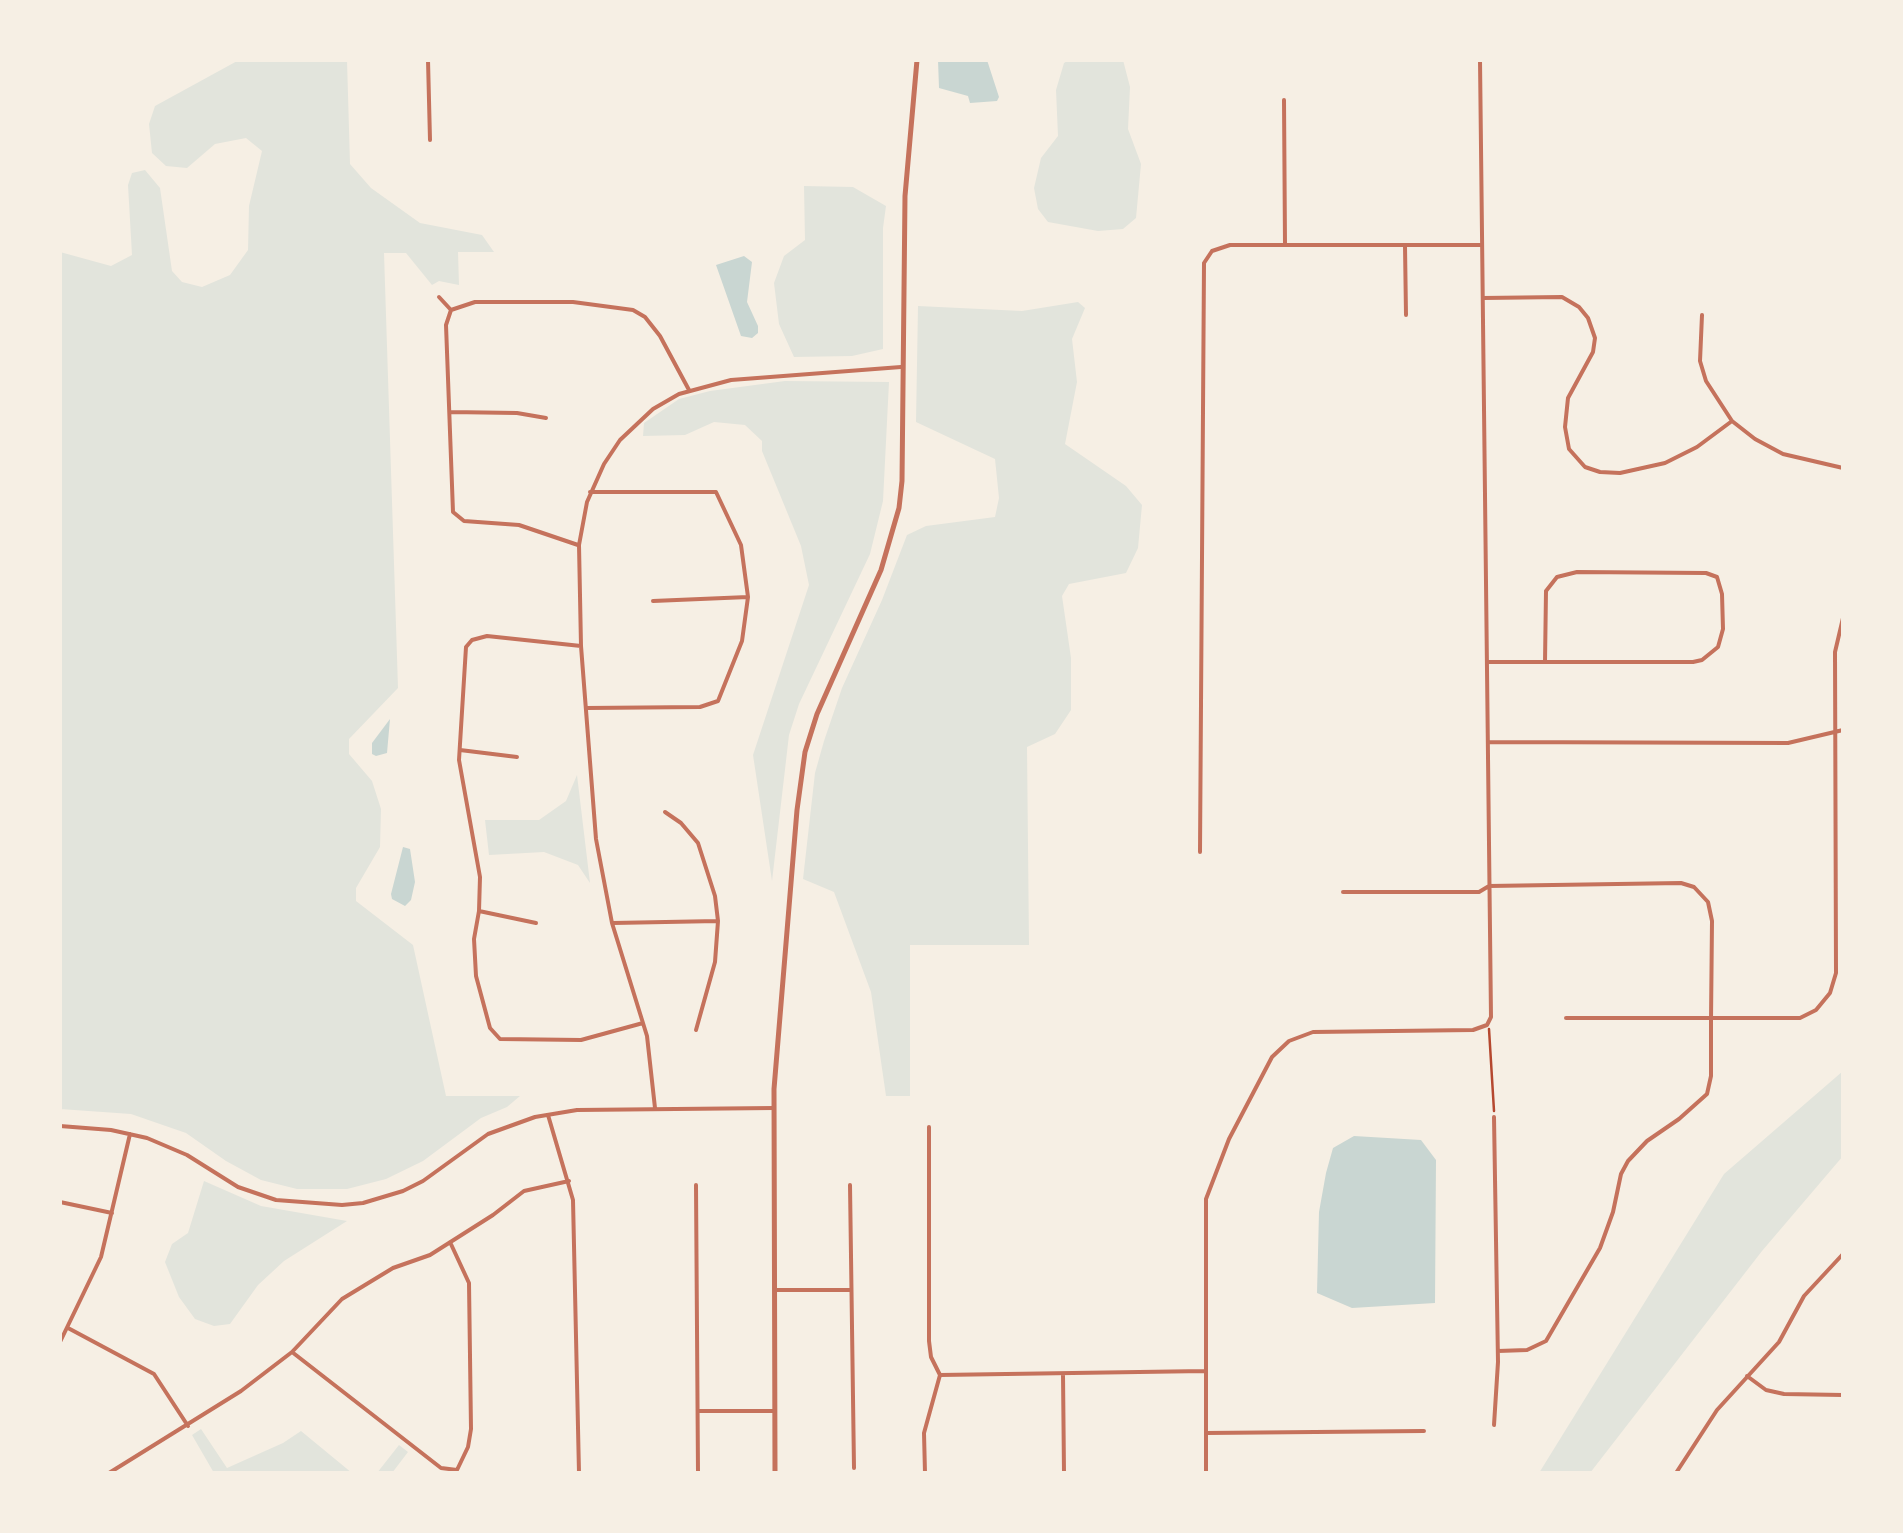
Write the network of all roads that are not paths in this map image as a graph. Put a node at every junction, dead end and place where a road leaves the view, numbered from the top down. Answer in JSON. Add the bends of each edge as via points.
{"nodes":[{"id":1,"x":428,"y":60,"type":"edge"},
{"id":2,"x":917,"y":60,"type":"edge"},
{"id":3,"x":1480,"y":60,"type":"edge"},
{"id":4,"x":1284,"y":100,"type":"dead end"},
{"id":5,"x":430,"y":140,"type":"dead end"},
{"id":6,"x":1481,"y":245,"type":"junction"},
{"id":7,"x":1285,"y":246,"type":"junction"},
{"id":8,"x":1406,"y":246,"type":"junction"},
{"id":9,"x":439,"y":297,"type":"dead end"},
{"id":10,"x":1483,"y":298,"type":"junction"},
{"id":11,"x":452,"y":310,"type":"junction"},
{"id":12,"x":1406,"y":314,"type":"dead end"},
{"id":13,"x":1702,"y":315,"type":"dead end"},
{"id":14,"x":902,"y":367,"type":"junction"},
{"id":15,"x":689,"y":390,"type":"junction"},
{"id":16,"x":450,"y":412,"type":"junction"},
{"id":17,"x":546,"y":418,"type":"dead end"},
{"id":18,"x":1732,"y":420,"type":"junction"},
{"id":19,"x":1843,"y":468,"type":"edge"},
{"id":20,"x":590,"y":492,"type":"junction"},
{"id":21,"x":580,"y":545,"type":"junction"},
{"id":22,"x":748,"y":598,"type":"junction"},
{"id":23,"x":652,"y":601,"type":"dead end"},
{"id":24,"x":1843,"y":618,"type":"edge"},
{"id":25,"x":580,"y":646,"type":"junction"},
{"id":26,"x":1486,"y":662,"type":"junction"},
{"id":27,"x":1544,"y":662,"type":"junction"},
{"id":28,"x":586,"y":708,"type":"junction"},
{"id":29,"x":1843,"y":730,"type":"edge"},
{"id":30,"x":1834,"y":731,"type":"junction"},
{"id":31,"x":1488,"y":742,"type":"junction"},
{"id":32,"x":460,"y":750,"type":"junction"},
{"id":33,"x":516,"y":757,"type":"dead end"},
{"id":34,"x":665,"y":812,"type":"dead end"},
{"id":35,"x":1200,"y":852,"type":"dead end"},
{"id":36,"x":1836,"y":855,"type":"junction"},
{"id":37,"x":1843,"y":856,"type":"edge"},
{"id":38,"x":1488,"y":886,"type":"junction"},
{"id":39,"x":1342,"y":892,"type":"dead end"},
{"id":40,"x":479,"y":911,"type":"junction"},
{"id":41,"x":718,"y":921,"type":"junction"},
{"id":42,"x":612,"y":922,"type":"junction"},
{"id":43,"x":536,"y":923,"type":"dead end"},
{"id":44,"x":1566,"y":1018,"type":"dead end"},
{"id":45,"x":1711,"y":1020,"type":"junction"},
{"id":46,"x":643,"y":1023,"type":"junction"},
{"id":47,"x":696,"y":1030,"type":"dead end"},
{"id":48,"x":654,"y":1108,"type":"junction"},
{"id":49,"x":774,"y":1108,"type":"junction"},
{"id":50,"x":548,"y":1114,"type":"junction"},
{"id":51,"x":1494,"y":1118,"type":"road end"},
{"id":52,"x":60,"y":1126,"type":"edge"},
{"id":53,"x":929,"y":1128,"type":"dead end"},
{"id":54,"x":130,"y":1133,"type":"junction"},
{"id":55,"x":569,"y":1181,"type":"junction"},
{"id":56,"x":850,"y":1184,"type":"dead end"},
{"id":57,"x":696,"y":1186,"type":"dead end"},
{"id":58,"x":60,"y":1202,"type":"edge"},
{"id":59,"x":112,"y":1212,"type":"junction"},
{"id":60,"x":450,"y":1242,"type":"junction"},
{"id":61,"x":1843,"y":1254,"type":"edge"},
{"id":62,"x":774,"y":1290,"type":"junction"},
{"id":63,"x":851,"y":1290,"type":"junction"},
{"id":64,"x":68,"y":1328,"type":"junction"},
{"id":65,"x":60,"y":1342,"type":"edge"},
{"id":66,"x":292,"y":1352,"type":"junction"},
{"id":67,"x":1498,"y":1352,"type":"junction"},
{"id":68,"x":1204,"y":1371,"type":"junction"},
{"id":69,"x":1063,"y":1374,"type":"junction"},
{"id":70,"x":940,"y":1375,"type":"junction"},
{"id":71,"x":1748,"y":1376,"type":"junction"},
{"id":72,"x":1843,"y":1395,"type":"edge"},
{"id":73,"x":774,"y":1410,"type":"junction"},
{"id":74,"x":698,"y":1411,"type":"junction"},
{"id":75,"x":1494,"y":1425,"type":"dead end"},
{"id":76,"x":188,"y":1426,"type":"junction"},
{"id":77,"x":1424,"y":1430,"type":"dead end"},
{"id":78,"x":1206,"y":1433,"type":"junction"},
{"id":79,"x":854,"y":1468,"type":"dead end"},
{"id":80,"x":449,"y":1471,"type":"edge"},
{"id":81,"x":109,"y":1473,"type":"edge"},
{"id":82,"x":579,"y":1473,"type":"edge"},
{"id":83,"x":698,"y":1473,"type":"edge"},
{"id":84,"x":775,"y":1473,"type":"edge"},
{"id":85,"x":925,"y":1473,"type":"edge"},
{"id":86,"x":1064,"y":1473,"type":"edge"},
{"id":87,"x":1206,"y":1473,"type":"edge"},
{"id":88,"x":1676,"y":1473,"type":"edge"}],
"edges":[{"from":1,"to":5,"type":"street"},
{"from":2,"to":14,"type":"street","via":[[905,196]]},
{"from":3,"to":6,"type":"street"},
{"from":4,"to":7,"type":"street"},
{"from":6,"to":8,"type":"street"},
{"from":6,"to":10,"type":"street"},
{"from":7,"to":8,"type":"street"},
{"from":7,"to":35,"type":"street","via":[[1230,245],[1204,263]]},
{"from":8,"to":12,"type":"street"},
{"from":9,"to":11,"type":"street"},
{"from":10,"to":18,"type":"street","via":[[1562,297],[1588,318],[1593,352],[1568,398],[1565,426],[1579,463],[1611,473],[1648,468],[1681,457]]},
{"from":10,"to":26,"type":"street"},
{"from":11,"to":15,"type":"street","via":[[475,302],[572,302],[641,314]]},
{"from":11,"to":16,"type":"street","via":[[446,325]]},
{"from":13,"to":18,"type":"street","via":[[1700,361]]},
{"from":14,"to":15,"type":"street","via":[[714,382]]},
{"from":14,"to":49,"type":"street","via":[[895,526],[805,752]]},
{"from":15,"to":20,"type":"street","via":[[620,440]]},
{"from":16,"to":17,"type":"street"},
{"from":16,"to":21,"type":"street","via":[[450,506],[458,518],[519,525]]},
{"from":18,"to":19,"type":"street","via":[[1783,454]]},
{"from":20,"to":21,"type":"street"},
{"from":20,"to":22,"type":"street","via":[[719,494],[744,558]]},
{"from":21,"to":25,"type":"street"},
{"from":22,"to":23,"type":"street"},
{"from":22,"to":28,"type":"street","via":[[738,657],[708,707]]},
{"from":24,"to":30,"type":"street","via":[[1836,638]]},
{"from":25,"to":28,"type":"street"},
{"from":25,"to":32,"type":"street","via":[[500,636],[470,642]]},
{"from":26,"to":27,"type":"street"},
{"from":26,"to":31,"type":"street"},
{"from":27,"to":27,"type":"street","via":[[1546,590],[1564,574],[1712,574],[1722,594],[1723,630],[1712,655],[1693,662]]},
{"from":28,"to":42,"type":"street","via":[[596,838]]},
{"from":29,"to":30,"type":"street"},
{"from":30,"to":31,"type":"street","via":[[1788,743]]},
{"from":30,"to":36,"type":"street"},
{"from":31,"to":38,"type":"street"},
{"from":32,"to":33,"type":"street"},
{"from":32,"to":40,"type":"street"},
{"from":34,"to":41,"type":"street","via":[[693,834],[704,854]]},
{"from":36,"to":37,"type":"street"},
{"from":36,"to":45,"type":"street","via":[[1836,973],[1821,1005],[1800,1018]]},
{"from":38,"to":39,"type":"street","via":[[1479,892]]},
{"from":38,"to":45,"type":"street","via":[[1681,883],[1701,892],[1712,921]]},
{"from":38,"to":68,"type":"street","via":[[1487,1025],[1324,1030],[1296,1038],[1264,1070],[1206,1199]]},
{"from":40,"to":43,"type":"street"},
{"from":40,"to":46,"type":"street","via":[[476,976],[497,1037],[581,1040]]},
{"from":41,"to":42,"type":"street"},
{"from":41,"to":47,"type":"street"},
{"from":42,"to":46,"type":"street"},
{"from":44,"to":45,"type":"street"},
{"from":45,"to":67,"type":"street","via":[[1707,1094],[1628,1161],[1600,1248],[1546,1341]]},
{"from":46,"to":48,"type":"street"},
{"from":48,"to":49,"type":"street"},
{"from":48,"to":50,"type":"street"},
{"from":49,"to":62,"type":"street"},
{"from":50,"to":54,"type":"street","via":[[488,1134],[403,1191],[342,1205],[254,1193]]},
{"from":50,"to":55,"type":"street"},
{"from":51,"to":67,"type":"street"},
{"from":52,"to":54,"type":"street"},
{"from":53,"to":70,"type":"street","via":[[929,1342]]},
{"from":54,"to":59,"type":"street"},
{"from":55,"to":60,"type":"street","via":[[524,1191]]},
{"from":55,"to":82,"type":"street"},
{"from":56,"to":63,"type":"street"},
{"from":57,"to":74,"type":"street"},
{"from":58,"to":59,"type":"street"},
{"from":59,"to":64,"type":"street","via":[[93,1279]]},
{"from":60,"to":66,"type":"street","via":[[342,1299]]},
{"from":60,"to":80,"type":"street","via":[[469,1282],[472,1428],[457,1470]]},
{"from":61,"to":71,"type":"street"},
{"from":62,"to":63,"type":"street"},
{"from":62,"to":73,"type":"street"},
{"from":63,"to":79,"type":"street"},
{"from":64,"to":65,"type":"street"},
{"from":64,"to":76,"type":"street","via":[[154,1374]]},
{"from":66,"to":76,"type":"street"},
{"from":66,"to":80,"type":"street"},
{"from":67,"to":75,"type":"street"},
{"from":68,"to":69,"type":"street"},
{"from":68,"to":78,"type":"street"},
{"from":69,"to":70,"type":"street"},
{"from":69,"to":86,"type":"street"},
{"from":70,"to":85,"type":"street","via":[[924,1434]]},
{"from":71,"to":72,"type":"street","via":[[1784,1394]]},
{"from":71,"to":88,"type":"street","via":[[1716,1410]]},
{"from":73,"to":74,"type":"street"},
{"from":73,"to":84,"type":"street"},
{"from":74,"to":83,"type":"street"},
{"from":76,"to":81,"type":"street"},
{"from":77,"to":78,"type":"street"},
{"from":78,"to":87,"type":"street"}]}
